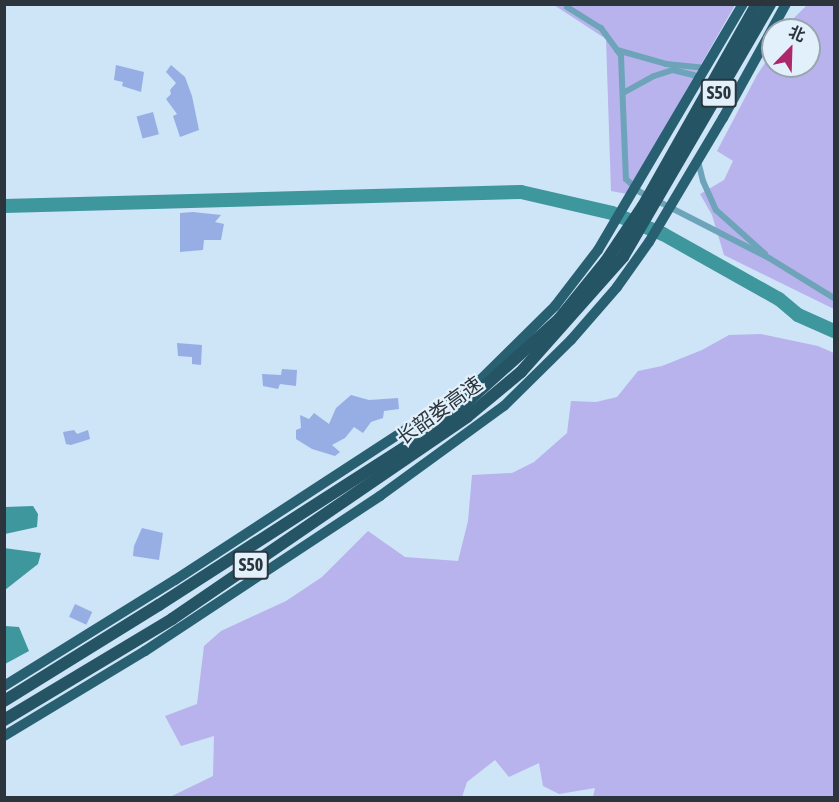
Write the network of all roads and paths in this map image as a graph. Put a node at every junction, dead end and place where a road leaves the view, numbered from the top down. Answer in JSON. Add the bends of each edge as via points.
{"nodes":[{"id":1,"x":743,"y":4,"type":"edge"},
{"id":2,"x":757,"y":4,"type":"edge"},
{"id":3,"x":770,"y":4,"type":"edge"},
{"id":4,"x":786,"y":4,"type":"edge"},
{"id":5,"x":567,"y":7,"type":"dead end"},
{"id":6,"x":616,"y":50,"type":"junction"},
{"id":7,"x":704,"y":72,"type":"junction"},
{"id":8,"x":623,"y":93,"type":"junction"},
{"id":9,"x":698,"y":160,"type":"junction"},
{"id":10,"x":663,"y":181,"type":"junction"},
{"id":11,"x":769,"y":258,"type":"junction"},
{"id":12,"x":834,"y":298,"type":"edge"},
{"id":13,"x":483,"y":390,"type":"junction"},
{"id":14,"x":4,"y":686,"type":"edge"},
{"id":15,"x":4,"y":701,"type":"edge"},
{"id":16,"x":4,"y":720,"type":"edge"},
{"id":17,"x":4,"y":736,"type":"edge"}],
"edges":[{"from":1,"to":7,"type":"highway"},
{"from":2,"to":10,"type":"highway","name":"长韶娄高速","number":"S50"},
{"from":3,"to":10,"type":"highway","name":"长韶娄高速","number":"S50"},
{"from":4,"to":9,"type":"highway"},
{"from":5,"to":6,"type":"street","via":[[601,28]]},
{"from":6,"to":7,"type":"street"},
{"from":6,"to":8,"type":"street","via":[[621,56]]},
{"from":7,"to":8,"type":"street","via":[[673,70]]},
{"from":7,"to":13,"type":"highway","via":[[598,250]]},
{"from":8,"to":11,"type":"street","via":[[626,179],[640,192]]},
{"from":9,"to":11,"type":"street","via":[[716,210]]},
{"from":9,"to":17,"type":"highway","via":[[649,242],[616,287],[571,340],[504,406],[380,496],[154,645]]},
{"from":10,"to":13,"type":"highway","name":"长韶娄高速","number":"S50","via":[[623,257],[521,372]]},
{"from":11,"to":12,"type":"street"},
{"from":13,"to":14,"type":"highway"},
{"from":13,"to":15,"type":"highway","name":"长韶娄高速","number":"S50","via":[[447,420]]},
{"from":13,"to":16,"type":"highway","name":"长韶娄高速","number":"S50","via":[[467,417],[172,619]]}]}
